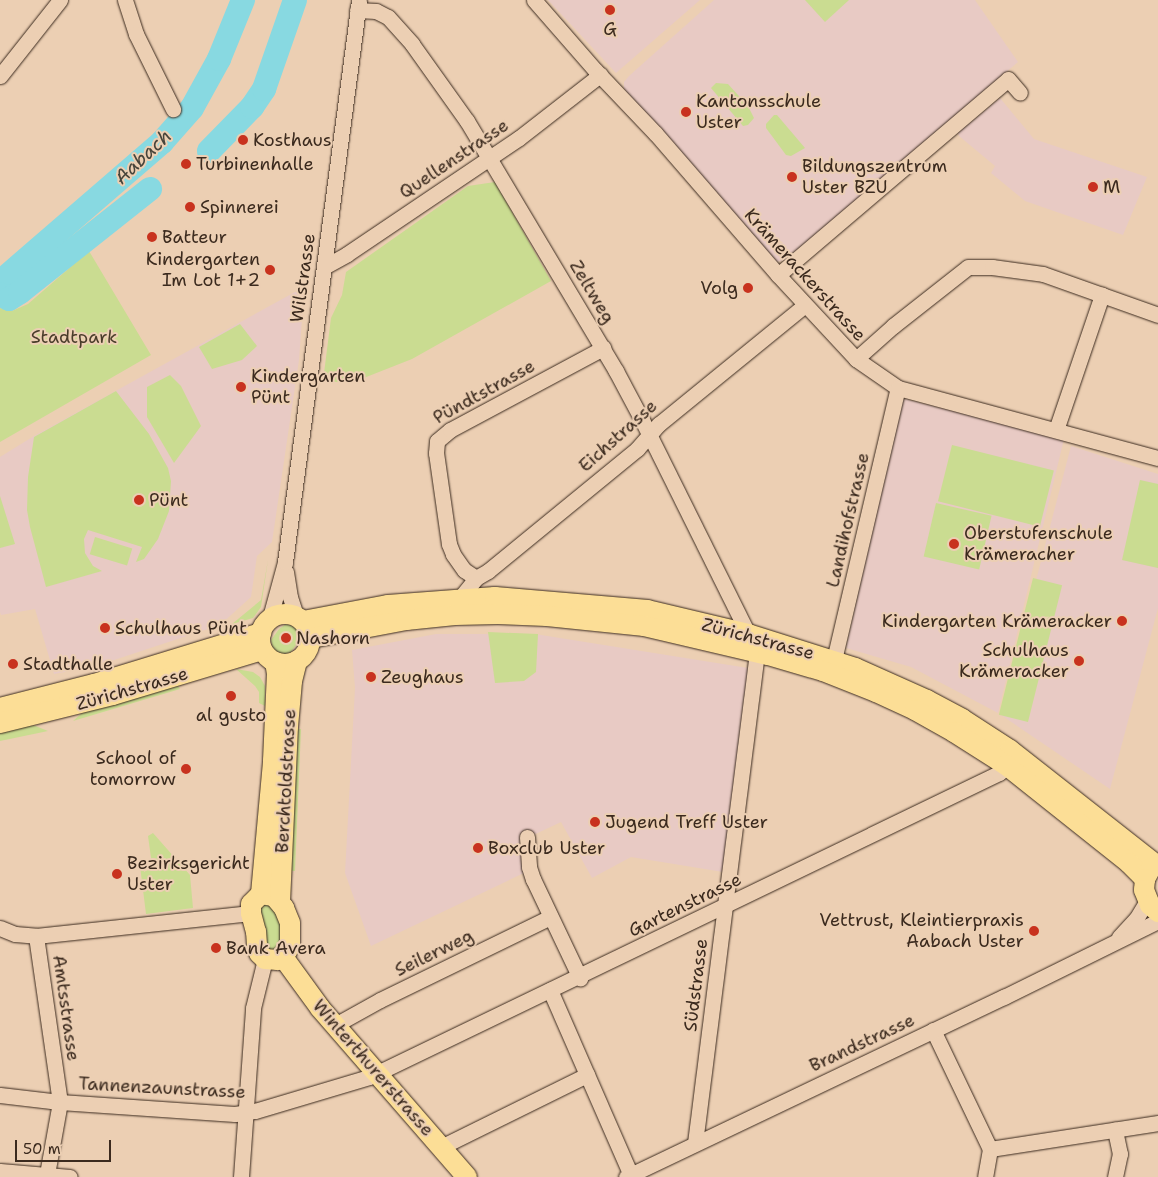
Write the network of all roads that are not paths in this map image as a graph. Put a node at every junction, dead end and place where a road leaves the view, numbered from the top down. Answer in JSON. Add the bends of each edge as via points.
{"nodes":[{"id":1,"x":60,"y":0,"type":"edge"},
{"id":2,"x":124,"y":0,"type":"edge"},
{"id":3,"x":534,"y":0,"type":"edge"},
{"id":4,"x":358,"y":5,"type":"edge"},
{"id":5,"x":600,"y":75,"type":"junction"},
{"id":6,"x":0,"y":76,"type":"edge"},
{"id":7,"x":1020,"y":93,"type":"dead end"},
{"id":8,"x":173,"y":109,"type":"dead end"},
{"id":9,"x":488,"y":159,"type":"junction"},
{"id":10,"x":324,"y":267,"type":"junction"},
{"id":11,"x":778,"y":276,"type":"junction"},
{"id":12,"x":1102,"y":295,"type":"junction"},
{"id":13,"x":805,"y":305,"type":"junction"},
{"id":14,"x":1158,"y":315,"type":"edge"},
{"id":15,"x":603,"y":348,"type":"junction"},
{"id":16,"x":856,"y":360,"type":"junction"},
{"id":17,"x":898,"y":388,"type":"junction"},
{"id":18,"x":1056,"y":430,"type":"junction"},
{"id":19,"x":649,"y":434,"type":"junction"},
{"id":20,"x":1158,"y":458,"type":"edge"},
{"id":21,"x":285,"y":562,"type":"junction"},
{"id":22,"x":469,"y":587,"type":"junction"},
{"id":23,"x":303,"y":625,"type":"junction"},
{"id":24,"x":748,"y":634,"type":"junction"},
{"id":25,"x":267,"y":642,"type":"junction"},
{"id":26,"x":757,"y":652,"type":"junction"},
{"id":27,"x":834,"y":660,"type":"junction"},
{"id":28,"x":297,"y":661,"type":"junction"},
{"id":29,"x":0,"y":708,"type":"edge"},
{"id":30,"x":0,"y":723,"type":"edge"},
{"id":31,"x":1006,"y":764,"type":"junction"},
{"id":32,"x":528,"y":837,"type":"dead end"},
{"id":33,"x":1153,"y":868,"type":"edge"},
{"id":34,"x":262,"y":894,"type":"junction"},
{"id":35,"x":280,"y":902,"type":"junction"},
{"id":36,"x":1152,"y":906,"type":"edge"},
{"id":37,"x":725,"y":907,"type":"junction"},
{"id":38,"x":251,"y":913,"type":"junction"},
{"id":39,"x":550,"y":917,"type":"junction"},
{"id":40,"x":1158,"y":921,"type":"edge"},
{"id":41,"x":1,"y":930,"type":"edge"},
{"id":42,"x":36,"y":936,"type":"junction"},
{"id":43,"x":1114,"y":943,"type":"junction"},
{"id":44,"x":274,"y":958,"type":"junction"},
{"id":45,"x":580,"y":978,"type":"junction"},
{"id":46,"x":550,"y":990,"type":"junction"},
{"id":47,"x":335,"y":1025,"type":"junction"},
{"id":48,"x":933,"y":1030,"type":"junction"},
{"id":49,"x":377,"y":1074,"type":"junction"},
{"id":50,"x":587,"y":1075,"type":"junction"},
{"id":51,"x":0,"y":1094,"type":"edge"},
{"id":52,"x":60,"y":1102,"type":"junction"},
{"id":53,"x":245,"y":1113,"type":"junction"},
{"id":54,"x":1158,"y":1124,"type":"edge"},
{"id":55,"x":1115,"y":1130,"type":"junction"},
{"id":56,"x":694,"y":1144,"type":"junction"},
{"id":57,"x":441,"y":1146,"type":"junction"},
{"id":58,"x":990,"y":1149,"type":"junction"},
{"id":59,"x":0,"y":1171,"type":"edge"},
{"id":60,"x":47,"y":1174,"type":"junction"},
{"id":61,"x":628,"y":1176,"type":"edge"},
{"id":62,"x":70,"y":1177,"type":"edge"},
{"id":63,"x":241,"y":1177,"type":"edge"},
{"id":64,"x":468,"y":1177,"type":"edge"},
{"id":65,"x":985,"y":1177,"type":"edge"},
{"id":66,"x":1115,"y":1177,"type":"edge"}],
"edges":[{"from":1,"to":6,"type":"street"},
{"from":2,"to":8,"type":"street","via":[[136,34]]},
{"from":3,"to":5,"type":"street","name":"Krämerackerstrasse"},
{"from":4,"to":9,"type":"street","name":"Zeltweg","via":[[388,17],[400,30],[467,121]]},
{"from":4,"to":10,"type":"street","name":"Wilstrasse"},
{"from":5,"to":9,"type":"street","name":"Quellenstrasse"},
{"from":5,"to":11,"type":"street","name":"Krämerackerstrasse","via":[[656,134]]},
{"from":7,"to":11,"type":"street","via":[[1008,79]]},
{"from":9,"to":10,"type":"street","name":"Quellenstrasse"},
{"from":9,"to":15,"type":"street","name":"Zeltweg"},
{"from":10,"to":21,"type":"street","name":"Wilstrasse"},
{"from":11,"to":13,"type":"street","name":"Krämerackerstrasse"},
{"from":12,"to":14,"type":"street"},
{"from":12,"to":16,"type":"street","via":[[1043,274],[968,267],[893,326]]},
{"from":12,"to":18,"type":"street"},
{"from":13,"to":16,"type":"street","name":"Krämerackerstrasse"},
{"from":13,"to":19,"type":"street","name":"Eichstrasse"},
{"from":15,"to":19,"type":"street","name":"Zeltweg"},
{"from":15,"to":22,"type":"street","name":"Pündtstrasse","via":[[437,440],[449,544],[464,570]]},
{"from":16,"to":17,"type":"street","name":"Krämerackerstrasse"},
{"from":17,"to":18,"type":"street","name":"Krämerackerstrasse"},
{"from":17,"to":27,"type":"street","name":"Landihofstrasse"},
{"from":18,"to":20,"type":"street","name":"Krämerackerstrasse"},
{"from":19,"to":22,"type":"street","name":"Eichstrasse","via":[[637,449]]},
{"from":19,"to":24,"type":"street","name":"Zeltweg"},
{"from":21,"to":23,"type":"street","name":"Wilstrasse","via":[[290,597]]},
{"from":21,"to":25,"type":"street","name":"Wilstrasse"},
{"from":22,"to":23,"type":"main road","name":"Zürichstrasse"},
{"from":22,"to":24,"type":"main road","name":"Zürichstrasse","via":[[532,599],[647,610]]},
{"from":23,"to":25,"type":"main road","via":[[282,614]]},
{"from":23,"to":26,"type":"main road","name":"Zürichstrasse","via":[[455,615],[556,617],[644,626]]},
{"from":23,"to":28,"type":"main road","via":[[309,648]]},
{"from":24,"to":27,"type":"main road","name":"Zürichstrasse"},
{"from":25,"to":28,"type":"main road","via":[[286,665]]},
{"from":25,"to":29,"type":"main road","name":"Zürichstrasse"},
{"from":25,"to":30,"type":"main road","name":"Zürichstrasse","via":[[113,695]]},
{"from":25,"to":34,"type":"main road","name":"Berchtoldstrasse","via":[[278,674]]},
{"from":26,"to":31,"type":"main road","name":"Zürichstrasse","via":[[823,671],[876,692],[916,710]]},
{"from":26,"to":37,"type":"street","name":"Südstrasse"},
{"from":27,"to":33,"type":"main road","name":"Zürichstrasse","via":[[896,685],[962,719],[1010,750]]},
{"from":28,"to":35,"type":"main road","name":"Berchtoldstrasse","via":[[289,718]]},
{"from":31,"to":33,"type":"main road","name":"Zürichstrasse","via":[[1129,863]]},
{"from":31,"to":37,"type":"street","name":"Gartenstrasse","via":[[1000,773]]},
{"from":32,"to":39,"type":"street","via":[[529,867]]},
{"from":33,"to":36,"type":"main road","via":[[1144,890]]},
{"from":34,"to":35,"type":"main road","via":[[274,896]]},
{"from":34,"to":38,"type":"main road","via":[[251,904]]},
{"from":35,"to":44,"type":"main road","via":[[287,915],[291,935],[288,951]]},
{"from":36,"to":43,"type":"street","name":"Brandstrasse"},
{"from":37,"to":45,"type":"street","name":"Gartenstrasse"},
{"from":37,"to":56,"type":"street","name":"Südstrasse"},
{"from":38,"to":42,"type":"street"},
{"from":38,"to":44,"type":"main road","name":"Winterthurerstrasse","via":[[259,953]]},
{"from":39,"to":45,"type":"street"},
{"from":39,"to":47,"type":"street","name":"Seilerweg"},
{"from":40,"to":43,"type":"street","name":"Brandstrasse"},
{"from":41,"to":42,"type":"street","via":[[21,936]]},
{"from":42,"to":52,"type":"street","name":"Amtsstrasse"},
{"from":43,"to":48,"type":"street","name":"Brandstrasse"},
{"from":44,"to":47,"type":"main road","name":"Winterthurerstrasse"},
{"from":44,"to":53,"type":"street","via":[[253,1008]]},
{"from":45,"to":46,"type":"street","name":"Gartenstrasse"},
{"from":46,"to":49,"type":"street","name":"Gartenstrasse"},
{"from":46,"to":50,"type":"street"},
{"from":47,"to":49,"type":"main road","name":"Winterthurerstrasse"},
{"from":48,"to":56,"type":"street","name":"Brandstrasse"},
{"from":48,"to":58,"type":"street"},
{"from":49,"to":53,"type":"street","name":"Tannenzaunstrasse"},
{"from":49,"to":57,"type":"main road","name":"Winterthurerstrasse"},
{"from":50,"to":57,"type":"street"},
{"from":50,"to":61,"type":"street"},
{"from":51,"to":52,"type":"street","name":"Tannenzaunstrasse"},
{"from":52,"to":53,"type":"street","name":"Tannenzaunstrasse"},
{"from":52,"to":60,"type":"street","name":"Amtsstrasse"},
{"from":53,"to":63,"type":"street"},
{"from":54,"to":55,"type":"street"},
{"from":55,"to":58,"type":"street"},
{"from":55,"to":66,"type":"street","via":[[1120,1154]]},
{"from":56,"to":61,"type":"street","name":"Brandstrasse"},
{"from":57,"to":64,"type":"main road","name":"Winterthurerstrasse"},
{"from":58,"to":65,"type":"street"},
{"from":59,"to":60,"type":"street"},
{"from":60,"to":62,"type":"street"}]}
